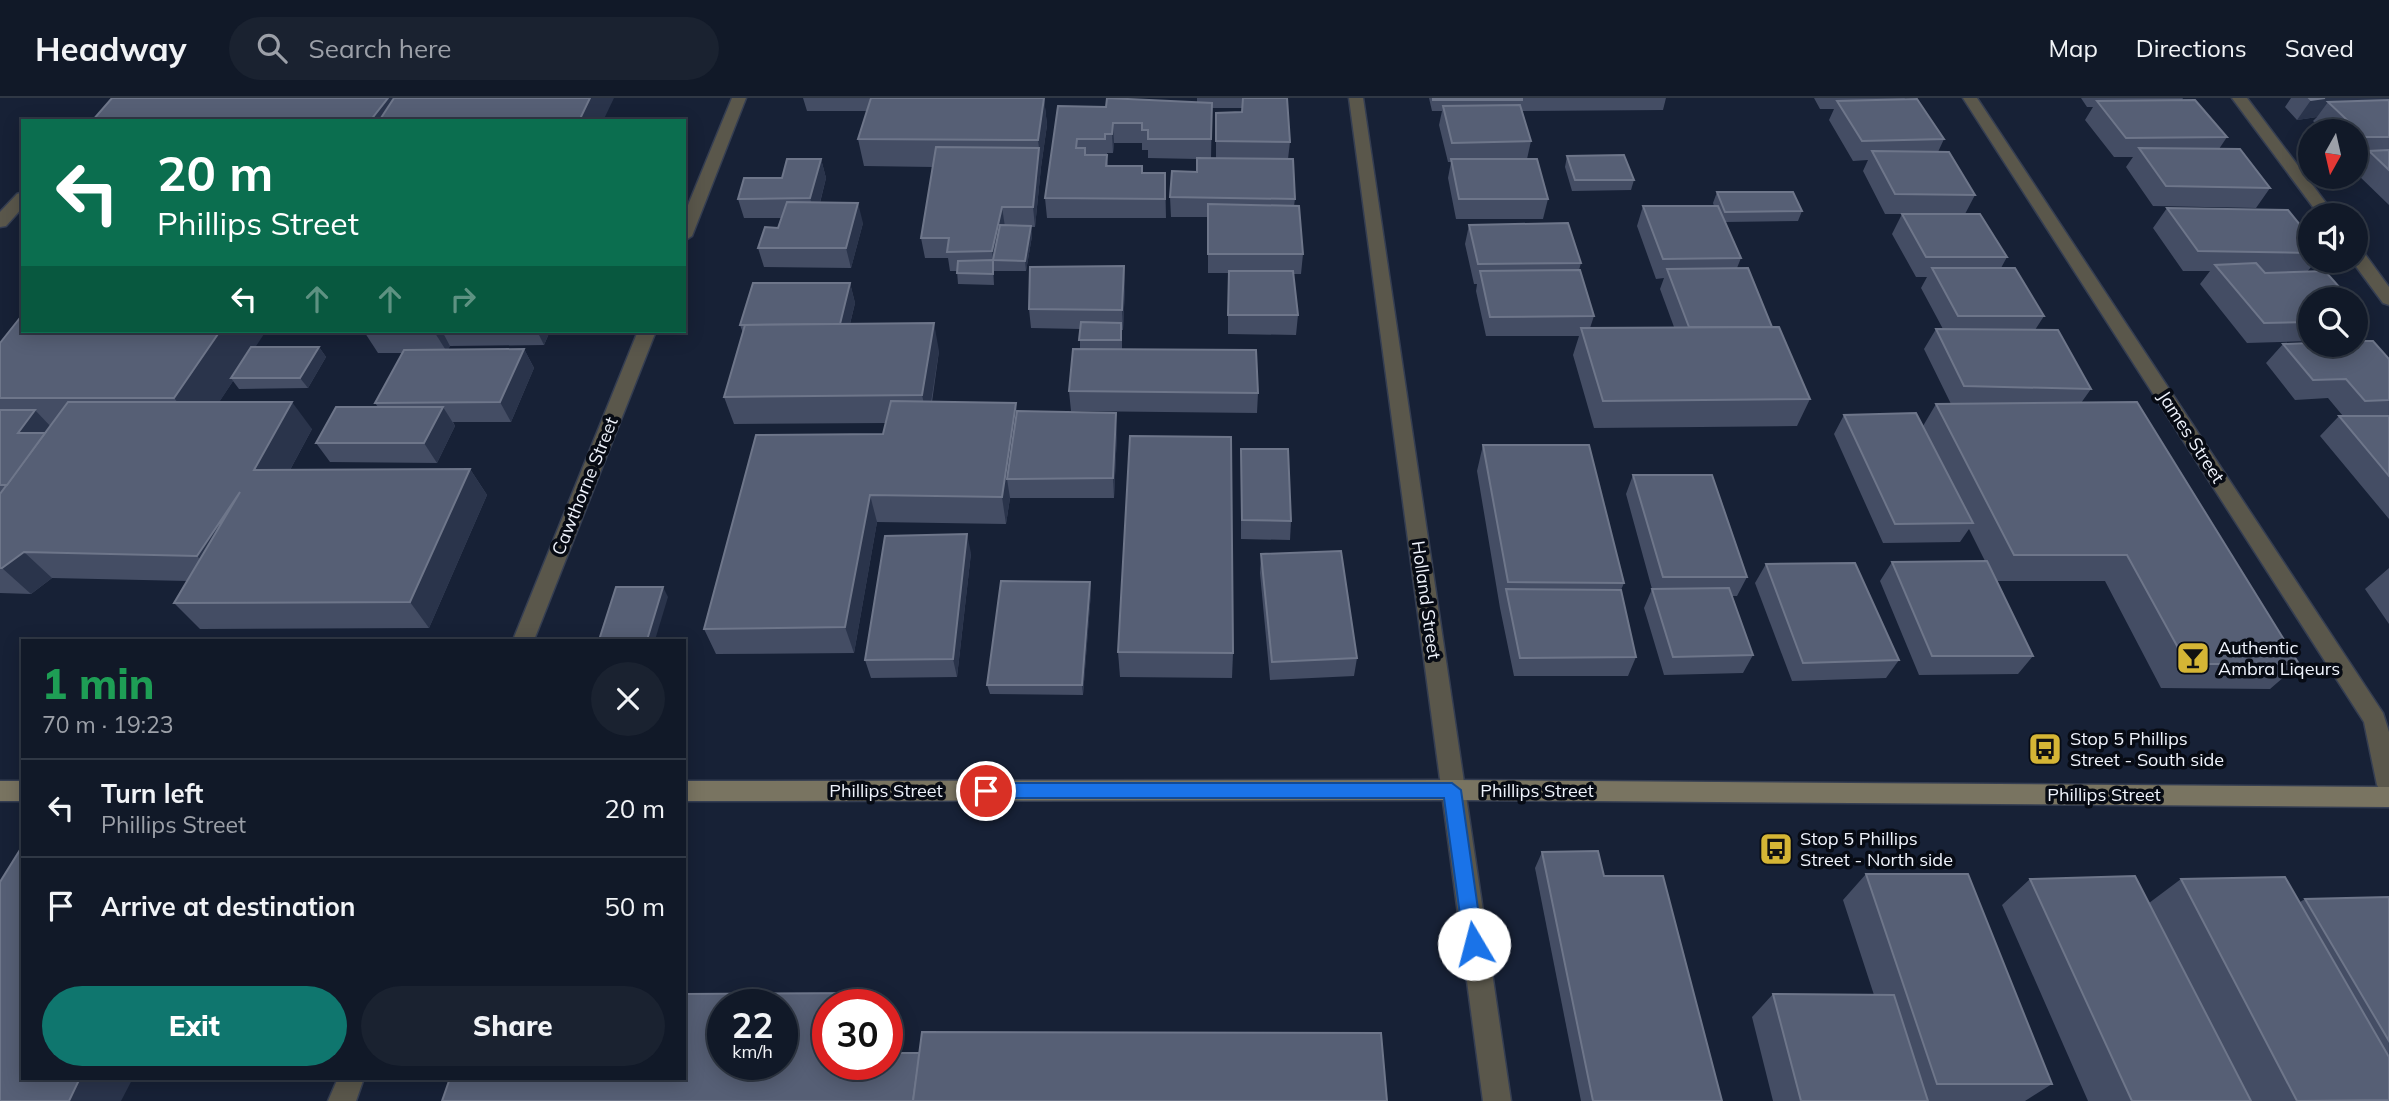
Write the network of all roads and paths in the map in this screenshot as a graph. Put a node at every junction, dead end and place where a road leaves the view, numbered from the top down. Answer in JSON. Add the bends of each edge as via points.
{"nodes":[{"id":1,"x":739,"y":98,"type":"edge"},
{"id":2,"x":1356,"y":98,"type":"edge"},
{"id":3,"x":1970,"y":98,"type":"edge"},
{"id":4,"x":2239,"y":98,"type":"edge"},
{"id":5,"x":21,"y":199,"type":"edge"},
{"id":6,"x":2318,"y":203,"type":"edge"},
{"id":7,"x":0,"y":222,"type":"edge"},
{"id":8,"x":686,"y":231,"type":"edge"},
{"id":9,"x":2368,"y":266,"type":"edge"},
{"id":10,"x":2382,"y":280,"type":"edge"},
{"id":11,"x":2389,"y":299,"type":"edge"},
{"id":12,"x":646,"y":333,"type":"edge"},
{"id":13,"x":523,"y":639,"type":"edge"},
{"id":14,"x":2389,"y":785,"type":"edge"},
{"id":15,"x":0,"y":790,"type":"edge"},
{"id":16,"x":21,"y":790,"type":"edge"},
{"id":17,"x":1452,"y":790,"type":"junction"},
{"id":18,"x":686,"y":791,"type":"edge"},
{"id":19,"x":2389,"y":797,"type":"edge"},
{"id":20,"x":350,"y":1080,"type":"edge"},
{"id":21,"x":342,"y":1101,"type":"edge"},
{"id":22,"x":1497,"y":1101,"type":"edge"}],
"edges":[{"from":1,"to":8,"type":"street"},
{"from":2,"to":17,"type":"street","name":"Holland Street"},
{"from":3,"to":14,"type":"street","name":"James Street","via":[[2375,720]]},
{"from":4,"to":6,"type":"street"},
{"from":5,"to":7,"type":"street"},
{"from":9,"to":10,"type":"street"},
{"from":10,"to":11,"type":"street"},
{"from":12,"to":13,"type":"street","name":"Cawthorne Street"},
{"from":15,"to":16,"type":"street"},
{"from":17,"to":18,"type":"street","name":"Phillips Street"},
{"from":17,"to":19,"type":"street","name":"Phillips Street"},
{"from":17,"to":22,"type":"street","name":"Holland Street"},
{"from":20,"to":21,"type":"street"}]}
